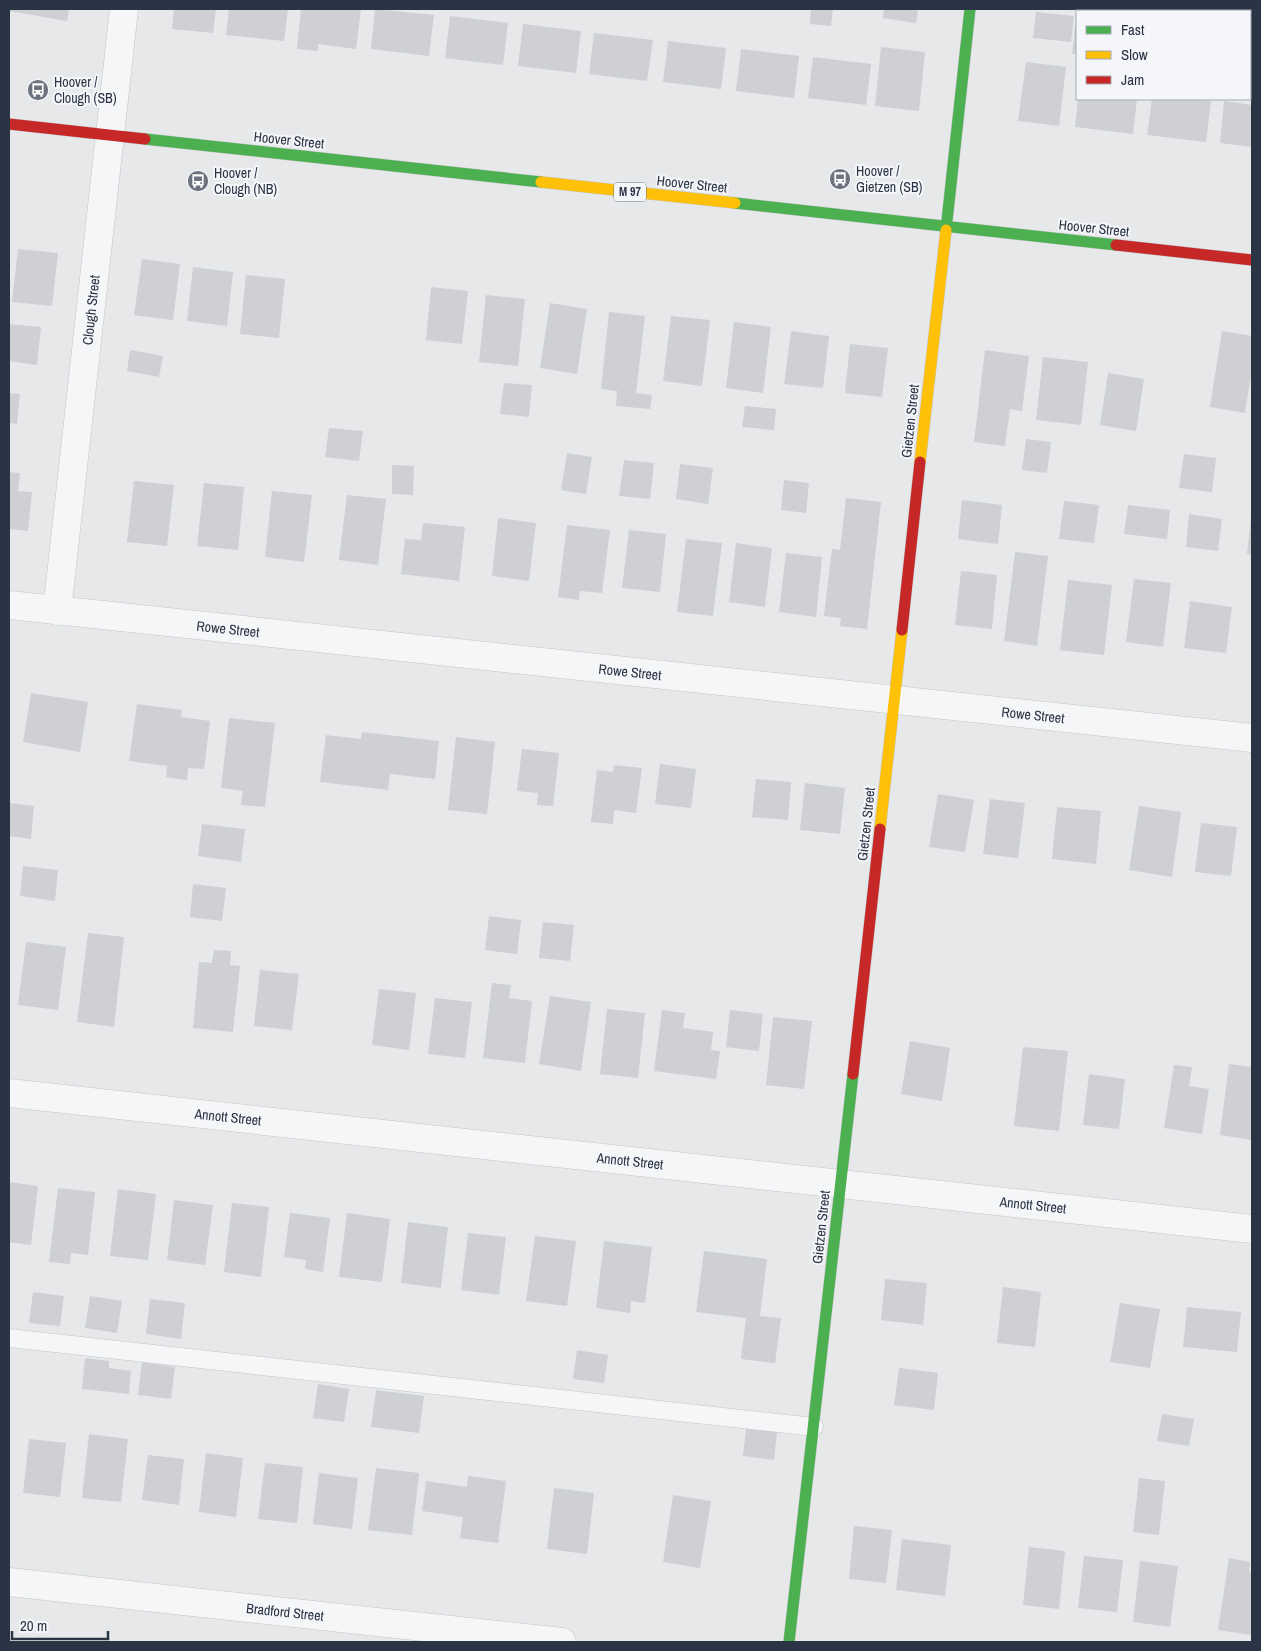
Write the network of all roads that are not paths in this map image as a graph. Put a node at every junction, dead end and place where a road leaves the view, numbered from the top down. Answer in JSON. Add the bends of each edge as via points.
{"nodes":[{"id":1,"x":124,"y":9,"type":"edge"},
{"id":2,"x":970,"y":9,"type":"edge"},
{"id":3,"x":9,"y":124,"type":"edge"},
{"id":4,"x":110,"y":135,"type":"junction"},
{"id":5,"x":946,"y":227,"type":"junction"},
{"id":6,"x":1252,"y":260,"type":"edge"},
{"id":7,"x":9,"y":605,"type":"edge"},
{"id":8,"x":57,"y":611,"type":"junction"},
{"id":9,"x":894,"y":700,"type":"junction"},
{"id":10,"x":1252,"y":738,"type":"edge"},
{"id":11,"x":9,"y":1093,"type":"edge"},
{"id":12,"x":841,"y":1185,"type":"junction"},
{"id":13,"x":1252,"y":1229,"type":"edge"},
{"id":14,"x":9,"y":1338,"type":"edge"},
{"id":15,"x":814,"y":1427,"type":"junction"},
{"id":16,"x":9,"y":1582,"type":"edge"},
{"id":17,"x":562,"y":1642,"type":"edge"},
{"id":18,"x":789,"y":1642,"type":"edge"}],
"edges":[{"from":1,"to":4,"type":"street","name":"Clough Street"},
{"from":2,"to":5,"type":"street","name":"Gietzen Street"},
{"from":3,"to":4,"type":"street","name":"Hoover Street","number":"M 97"},
{"from":4,"to":5,"type":"street","name":"Hoover Street","number":"M 97"},
{"from":4,"to":8,"type":"street","name":"Clough Street"},
{"from":5,"to":6,"type":"street","name":"Hoover Street","number":"M 97"},
{"from":5,"to":9,"type":"street","name":"Gietzen Street"},
{"from":7,"to":8,"type":"street","name":"Rowe Street"},
{"from":8,"to":9,"type":"street","name":"Rowe Street"},
{"from":9,"to":10,"type":"street","name":"Rowe Street"},
{"from":9,"to":12,"type":"street","name":"Gietzen Street"},
{"from":11,"to":12,"type":"street","name":"Annott Street"},
{"from":12,"to":13,"type":"street","name":"Annott Street"},
{"from":12,"to":15,"type":"street","name":"Gietzen Street"},
{"from":14,"to":15,"type":"lane"},
{"from":15,"to":18,"type":"street","name":"Gietzen Street"},
{"from":16,"to":17,"type":"street","name":"Bradford Street"}]}
